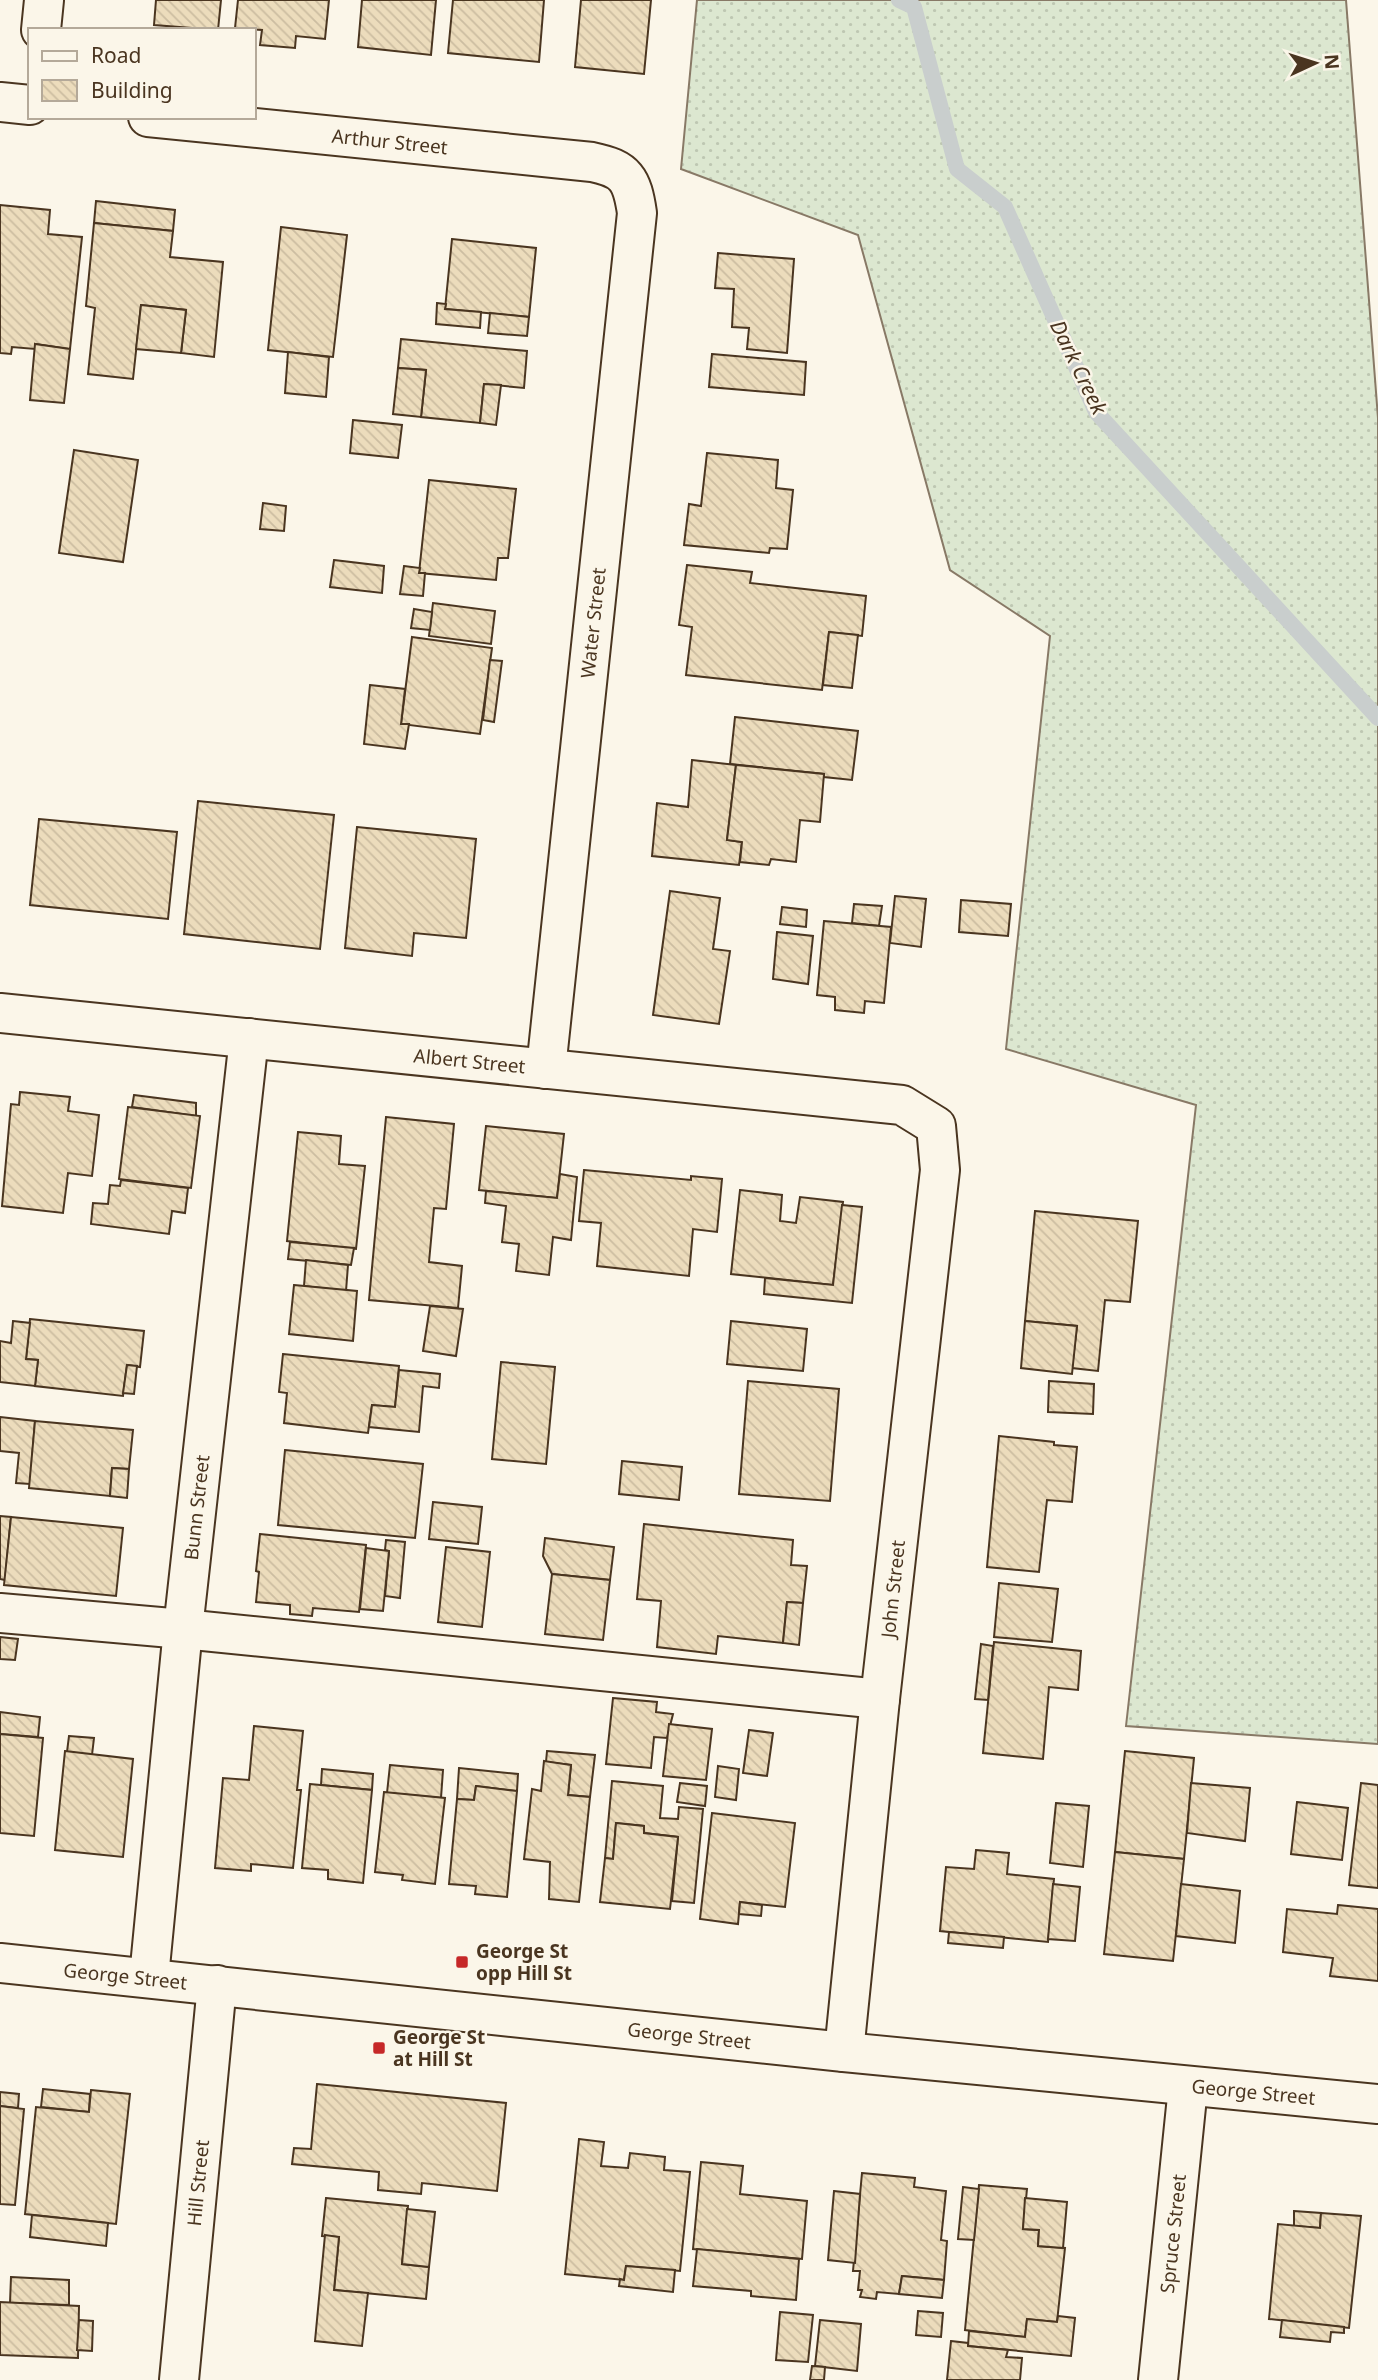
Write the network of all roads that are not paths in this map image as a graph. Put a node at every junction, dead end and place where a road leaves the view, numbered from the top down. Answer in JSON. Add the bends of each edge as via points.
{"nodes":[{"id":1,"x":44,"y":0,"type":"edge"},
{"id":2,"x":41,"y":28,"type":"edge"},
{"id":3,"x":0,"y":102,"type":"edge"},
{"id":4,"x":28,"y":105,"type":"edge"},
{"id":5,"x":168,"y":119,"type":"edge"},
{"id":6,"x":627,"y":178,"type":"joint"},
{"id":7,"x":0,"y":1013,"type":"edge"},
{"id":8,"x":249,"y":1038,"type":"junction"},
{"id":9,"x":546,"y":1069,"type":"junction"},
{"id":10,"x":936,"y":1126,"type":"joint"},
{"id":11,"x":0,"y":1613,"type":"edge"},
{"id":12,"x":183,"y":1629,"type":"junction"},
{"id":13,"x":880,"y":1699,"type":"junction"},
{"id":14,"x":0,"y":1963,"type":"edge"},
{"id":15,"x":149,"y":1978,"type":"junction"},
{"id":16,"x":217,"y":1985,"type":"junction"},
{"id":17,"x":844,"y":2052,"type":"junction"},
{"id":18,"x":1188,"y":2087,"type":"junction"},
{"id":19,"x":1378,"y":2104,"type":"edge"},
{"id":20,"x":179,"y":2380,"type":"edge"},
{"id":21,"x":1158,"y":2380,"type":"edge"}],
"edges":[{"from":1,"to":2,"type":"street"},
{"from":3,"to":4,"type":"street"},
{"from":5,"to":6,"type":"street","name":"Arthur Street","via":[[592,162],[614,166]]},
{"from":6,"to":9,"type":"street","name":"Water Street","via":[[637,213]]},
{"from":7,"to":8,"type":"street","name":"Albert Street"},
{"from":8,"to":9,"type":"street","name":"Albert Street"},
{"from":8,"to":12,"type":"street","name":"Bunn Street"},
{"from":9,"to":10,"type":"street","name":"Albert Street","via":[[902,1105]]},
{"from":10,"to":13,"type":"street","name":"John Street","via":[[940,1170]]},
{"from":11,"to":12,"type":"street"},
{"from":12,"to":13,"type":"street"},
{"from":12,"to":15,"type":"street","name":"Bunn Street"},
{"from":13,"to":17,"type":"street","name":"John Street"},
{"from":14,"to":15,"type":"street","name":"George Street"},
{"from":15,"to":16,"type":"street","name":"George Street"},
{"from":16,"to":17,"type":"street","name":"George Street"},
{"from":16,"to":20,"type":"street","name":"Hill Street"},
{"from":17,"to":18,"type":"street","name":"George Street"},
{"from":18,"to":19,"type":"street","name":"George Street"},
{"from":18,"to":21,"type":"street","name":"Spruce Street"}]}
